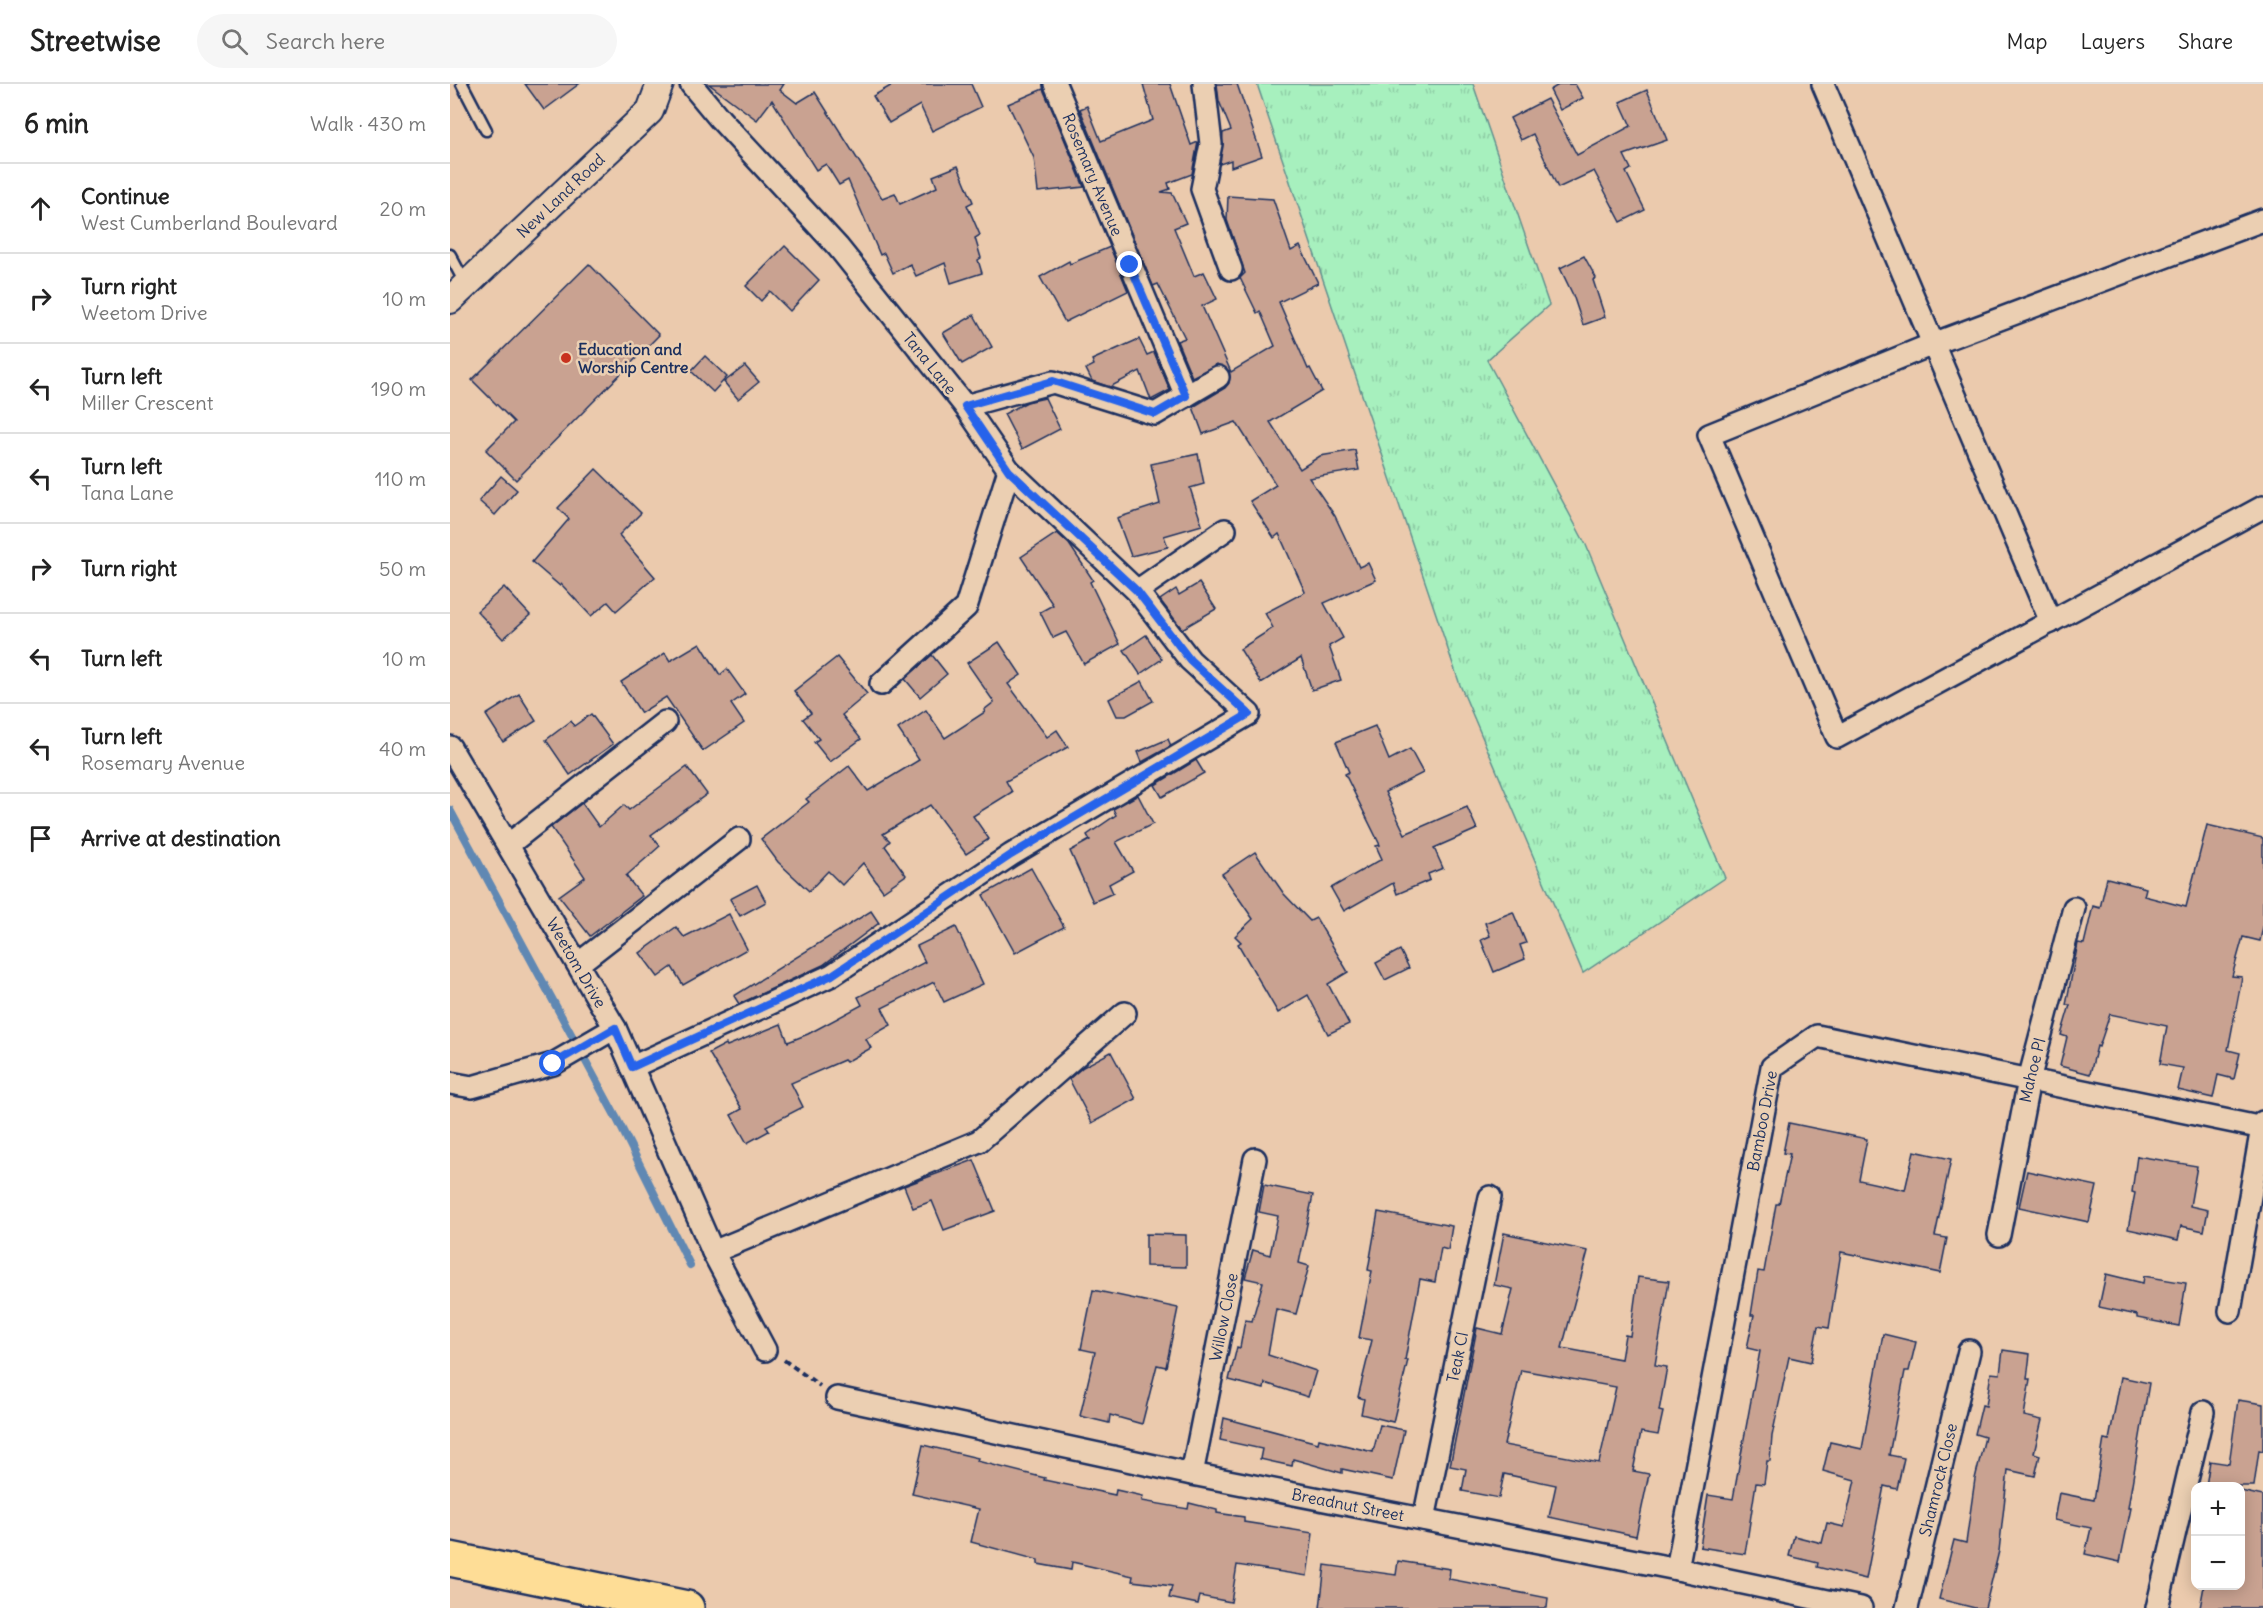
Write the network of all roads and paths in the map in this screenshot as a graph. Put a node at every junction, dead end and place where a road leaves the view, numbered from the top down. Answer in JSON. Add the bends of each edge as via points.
{"nodes":[{"id":1,"x":462,"y":84,"type":"edge"},
{"id":2,"x":660,"y":84,"type":"edge"},
{"id":3,"x":691,"y":84,"type":"edge"},
{"id":4,"x":1054,"y":84,"type":"edge"},
{"id":5,"x":1204,"y":84,"type":"edge"},
{"id":6,"x":1823,"y":84,"type":"edge"},
{"id":7,"x":486,"y":130,"type":"dead end"},
{"id":8,"x":2263,"y":220,"type":"edge"},
{"id":9,"x":450,"y":255,"type":"edge"},
{"id":10,"x":1231,"y":270,"type":"dead end"},
{"id":11,"x":458,"y":292,"type":"edge"},
{"id":12,"x":1932,"y":344,"type":"junction"},
{"id":13,"x":1218,"y":377,"type":"dead end"},
{"id":14,"x":1186,"y":396,"type":"junction"},
{"id":15,"x":965,"y":406,"type":"junction"},
{"id":16,"x":1009,"y":471,"type":"junction"},
{"id":17,"x":2263,"y":507,"type":"edge"},
{"id":18,"x":1225,"y":530,"type":"dead end"},
{"id":19,"x":1137,"y":591,"type":"junction"},
{"id":20,"x":2051,"y":622,"type":"junction"},
{"id":21,"x":881,"y":684,"type":"dead end"},
{"id":22,"x":665,"y":722,"type":"dead end"},
{"id":23,"x":450,"y":747,"type":"edge"},
{"id":24,"x":739,"y":838,"type":"dead end"},
{"id":25,"x":508,"y":845,"type":"junction"},
{"id":26,"x":2074,"y":908,"type":"dead end"},
{"id":27,"x":578,"y":964,"type":"junction"},
{"id":28,"x":1125,"y":1013,"type":"dead end"},
{"id":29,"x":615,"y":1028,"type":"junction"},
{"id":30,"x":632,"y":1067,"type":"junction"},
{"id":31,"x":2029,"y":1080,"type":"junction"},
{"id":32,"x":450,"y":1083,"type":"edge"},
{"id":33,"x":2263,"y":1126,"type":"edge"},
{"id":34,"x":1255,"y":1159,"type":"dead end"},
{"id":35,"x":1490,"y":1197,"type":"dead end"},
{"id":36,"x":1999,"y":1235,"type":"dead end"},
{"id":37,"x":713,"y":1252,"type":"junction"},
{"id":38,"x":2230,"y":1311,"type":"dead end"},
{"id":39,"x":765,"y":1350,"type":"joint"},
{"id":40,"x":1969,"y":1351,"type":"dead end"},
{"id":41,"x":837,"y":1398,"type":"joint"},
{"id":42,"x":2203,"y":1412,"type":"dead end"},
{"id":43,"x":1192,"y":1474,"type":"junction"},
{"id":44,"x":1424,"y":1519,"type":"junction"},
{"id":45,"x":450,"y":1559,"type":"edge"},
{"id":46,"x":1677,"y":1569,"type":"junction"},
{"id":47,"x":687,"y":1608,"type":"edge"},
{"id":48,"x":1861,"y":1608,"type":"edge"},
{"id":49,"x":1907,"y":1608,"type":"edge"},
{"id":50,"x":2157,"y":1608,"type":"edge"}],
"edges":[{"from":1,"to":7,"type":"lane"},
{"from":2,"to":11,"type":"street","name":"New Land Road","via":[[650,111]]},
{"from":3,"to":15,"type":"street","name":"Tana Lane","via":[[838,248]]},
{"from":4,"to":14,"type":"street","name":"Rosemary Avenue"},
{"from":5,"to":10,"type":"street","via":[[1211,144],[1202,189]]},
{"from":6,"to":12,"type":"street"},
{"from":8,"to":12,"type":"street"},
{"from":9,"to":11,"type":"lane"},
{"from":12,"to":20,"type":"street"},
{"from":12,"to":20,"type":"street","via":[[1709,435],[1837,737]]},
{"from":13,"to":14,"type":"street"},
{"from":14,"to":15,"type":"street","via":[[1155,414],[1053,381]]},
{"from":15,"to":16,"type":"street","name":"Tana Lane"},
{"from":16,"to":19,"type":"street","name":"Tana Lane"},
{"from":16,"to":21,"type":"street","via":[[966,607]]},
{"from":17,"to":20,"type":"street"},
{"from":18,"to":19,"type":"street"},
{"from":19,"to":30,"type":"street","name":"Tana Lane","via":[[1190,660],[1249,714],[1011,855],[832,975]]},
{"from":22,"to":25,"type":"street"},
{"from":23,"to":25,"type":"street","name":"Weetom Drive"},
{"from":24,"to":27,"type":"street"},
{"from":25,"to":27,"type":"street","name":"Weetom Drive"},
{"from":26,"to":31,"type":"street","name":"Mahoe Pl"},
{"from":27,"to":29,"type":"street","name":"Weetom Drive"},
{"from":28,"to":37,"type":"street","via":[[979,1141]]},
{"from":29,"to":30,"type":"street","name":"Weetom Drive"},
{"from":29,"to":32,"type":"street","via":[[553,1064],[472,1087]]},
{"from":30,"to":37,"type":"street","name":"Weetom Drive"},
{"from":31,"to":33,"type":"street","name":"Bamboo Drive"},
{"from":31,"to":36,"type":"street","name":"Mahoe Pl"},
{"from":31,"to":46,"type":"street","name":"Bamboo Drive","via":[[1817,1036],[1772,1067]]},
{"from":33,"to":38,"type":"street"},
{"from":34,"to":43,"type":"street","name":"Willow Close"},
{"from":35,"to":44,"type":"street","name":"Teak Cl"},
{"from":37,"to":39,"type":"street","name":"Weetom Drive"},
{"from":39,"to":41,"type":"path"},
{"from":40,"to":49,"type":"street","name":"Shamrock Close"},
{"from":41,"to":43,"type":"street","name":"Breadnut Street"},
{"from":42,"to":50,"type":"street"},
{"from":43,"to":44,"type":"street","name":"Breadnut Street"},
{"from":44,"to":46,"type":"street","name":"Breadnut Street"},
{"from":45,"to":47,"type":"main road"},
{"from":46,"to":48,"type":"street","name":"Breadnut Street"}]}
